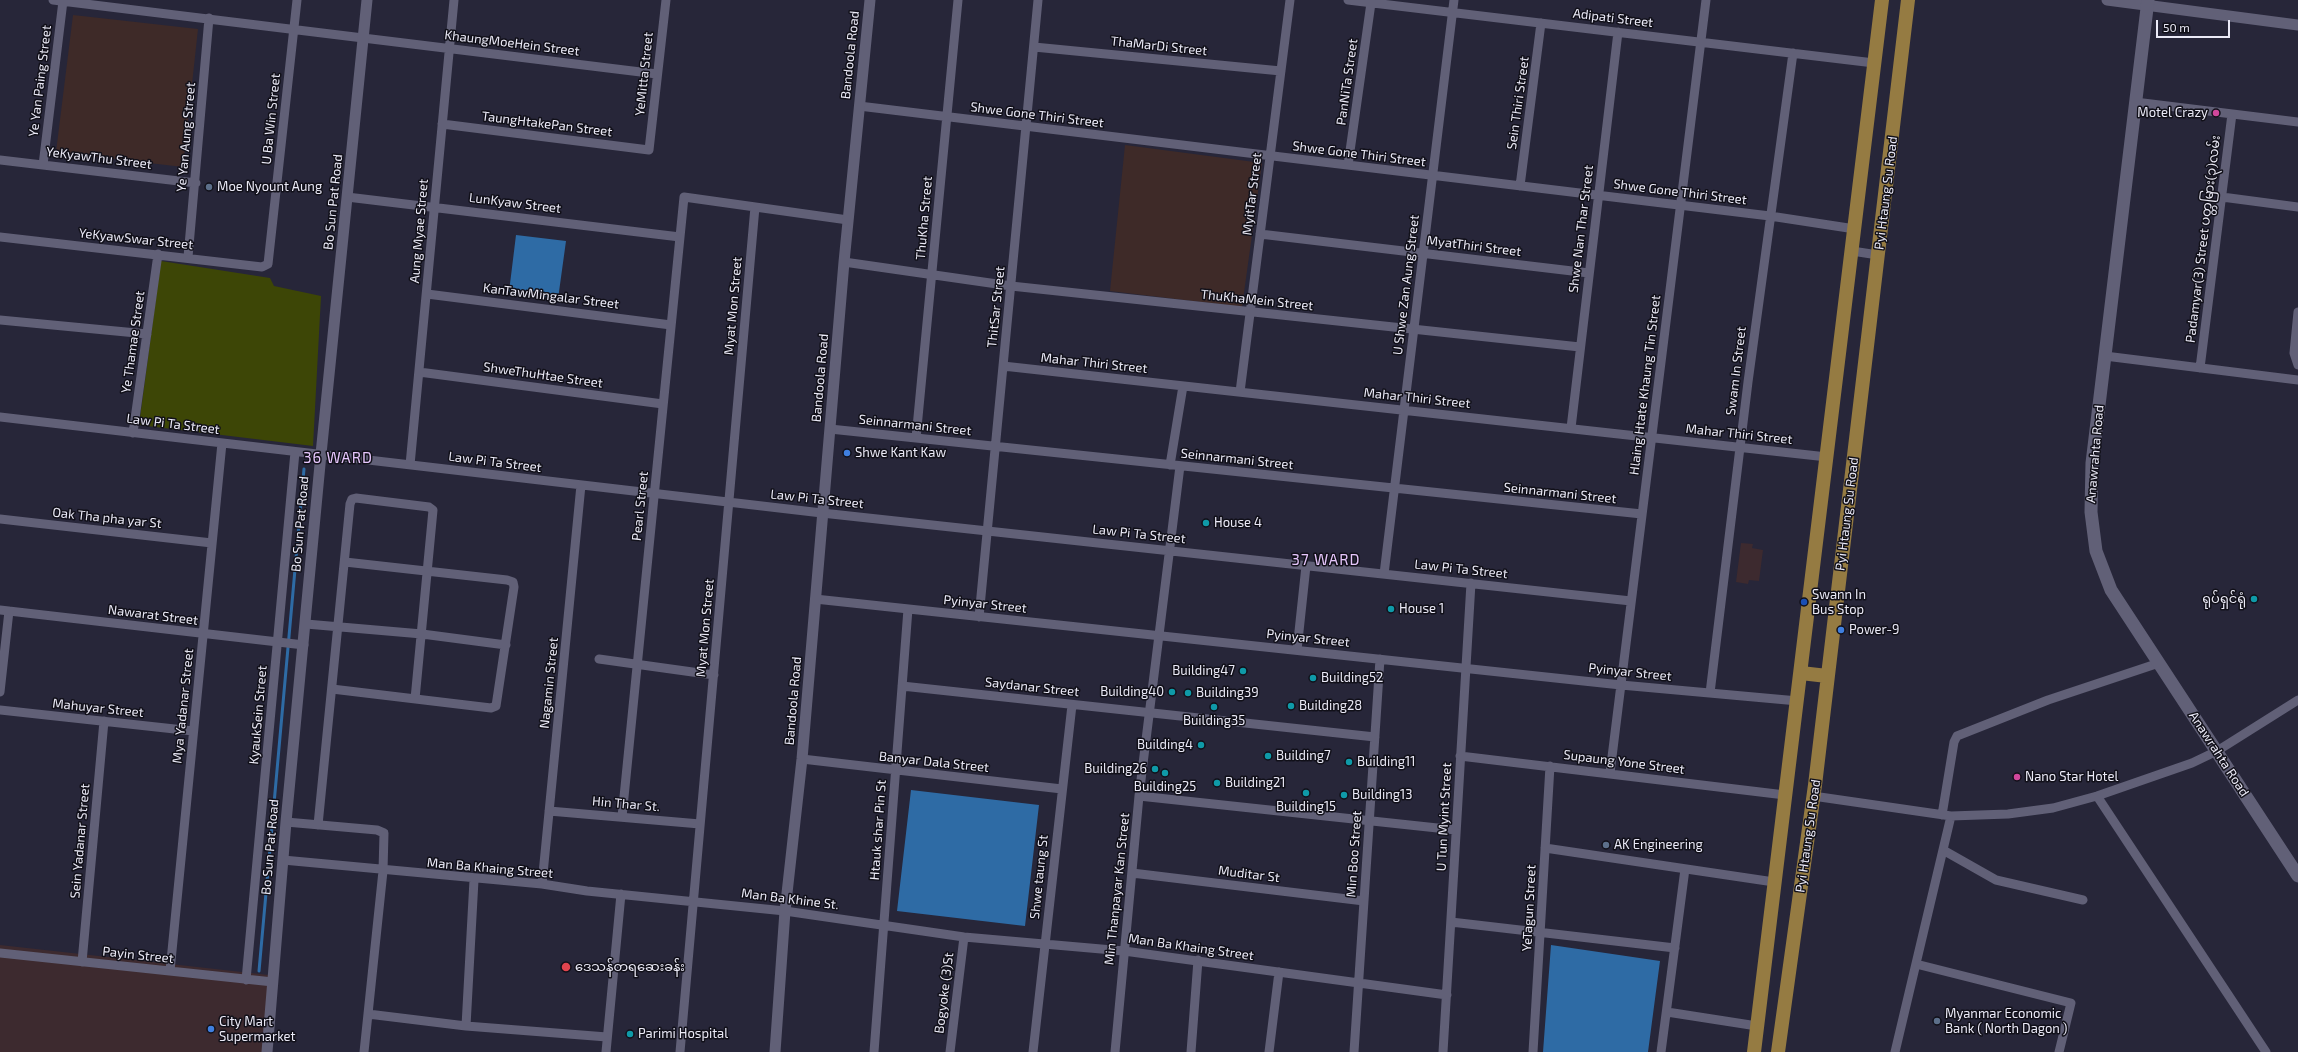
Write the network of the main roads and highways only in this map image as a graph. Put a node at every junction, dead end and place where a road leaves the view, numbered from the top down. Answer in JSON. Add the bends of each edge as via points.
{"nodes":[{"id":1,"x":1882,"y":0,"type":"edge"},
{"id":2,"x":1908,"y":0,"type":"edge"},
{"id":3,"x":2148,"y":3,"type":"edge"},
{"id":4,"x":1801,"y":673,"type":"junction"},
{"id":5,"x":1827,"y":676,"type":"junction"},
{"id":6,"x":2298,"y":876,"type":"edge"},
{"id":7,"x":1754,"y":1052,"type":"edge"},
{"id":8,"x":1778,"y":1052,"type":"edge"}],
"edges":[{"from":1,"to":4,"type":"main road","name":"Pyi Htaung Su Road"},
{"from":2,"to":5,"type":"main road","name":"Pyi Htaung Su Road"},
{"from":3,"to":6,"type":"main road","name":"Anawrahta Road","via":[[2092,463],[2091,512],[2096,551],[2111,590]]},
{"from":4,"to":5,"type":"main road"},
{"from":4,"to":7,"type":"main road","name":"Pyi Htaung Su Road"},
{"from":5,"to":8,"type":"main road","name":"Pyi Htaung Su Road"}]}
